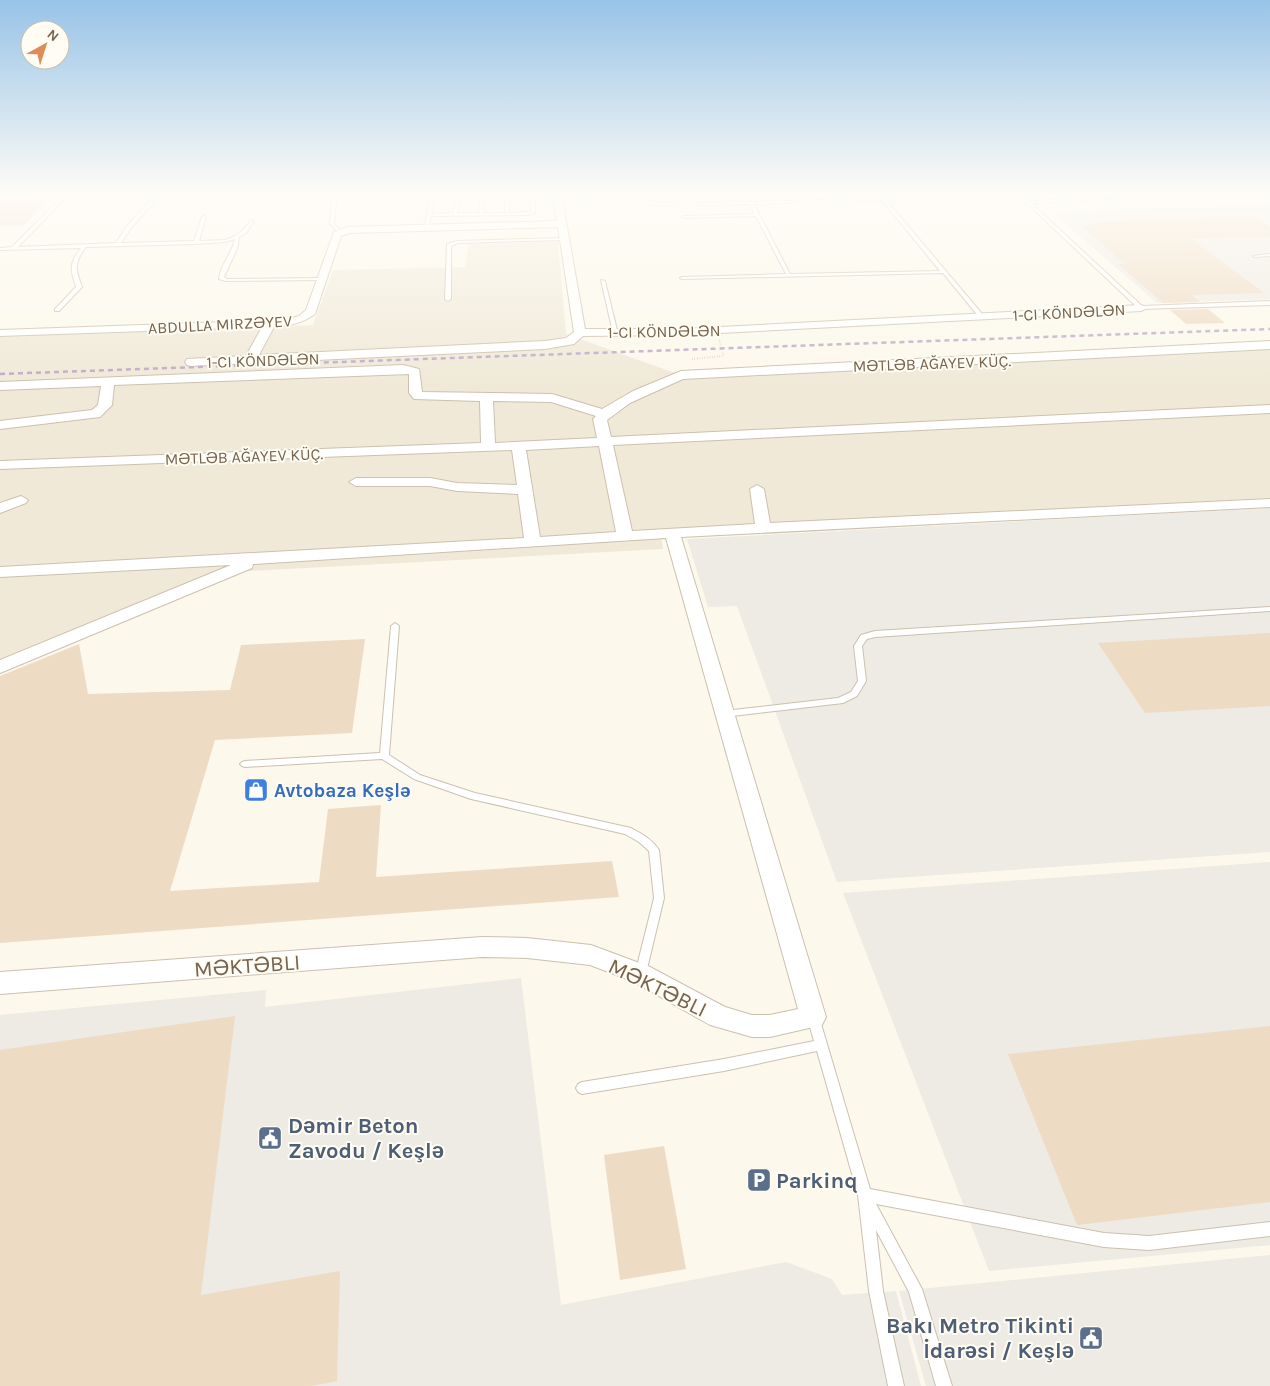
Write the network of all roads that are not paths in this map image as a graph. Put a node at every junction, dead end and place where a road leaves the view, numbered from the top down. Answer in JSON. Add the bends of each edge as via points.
{"nodes":[{"id":1,"x":76,"y":258,"type":"edge"},
{"id":2,"x":233,"y":258,"type":"edge"},
{"id":3,"x":329,"y":258,"type":"edge"},
{"id":4,"x":449,"y":258,"type":"edge"},
{"id":5,"x":566,"y":258,"type":"edge"},
{"id":6,"x":780,"y":258,"type":"edge"},
{"id":7,"x":932,"y":258,"type":"edge"},
{"id":8,"x":1087,"y":258,"type":"edge"},
{"id":9,"x":944,"y":272,"type":"junction"},
{"id":10,"x":789,"y":276,"type":"junction"},
{"id":11,"x":682,"y":278,"type":"dead end"},
{"id":12,"x":322,"y":280,"type":"junction"},
{"id":13,"x":603,"y":281,"type":"dead end"},
{"id":14,"x":448,"y":298,"type":"dead end"},
{"id":15,"x":1270,"y":303,"type":"edge"},
{"id":16,"x":1141,"y":308,"type":"junction"},
{"id":17,"x":57,"y":310,"type":"dead end"},
{"id":18,"x":981,"y":316,"type":"junction"},
{"id":19,"x":270,"y":324,"type":"junction"},
{"id":20,"x":0,"y":333,"type":"edge"},
{"id":21,"x":580,"y":333,"type":"junction"},
{"id":22,"x":616,"y":333,"type":"junction"},
{"id":23,"x":1270,"y":346,"type":"edge"},
{"id":24,"x":250,"y":360,"type":"junction"},
{"id":25,"x":191,"y":362,"type":"dead end"},
{"id":26,"x":108,"y":382,"type":"junction"},
{"id":27,"x":0,"y":386,"type":"edge"},
{"id":28,"x":486,"y":398,"type":"junction"},
{"id":29,"x":1270,"y":409,"type":"edge"},
{"id":30,"x":604,"y":414,"type":"junction"},
{"id":31,"x":0,"y":425,"type":"edge"},
{"id":32,"x":605,"y":441,"type":"junction"},
{"id":33,"x":518,"y":446,"type":"junction"},
{"id":34,"x":488,"y":447,"type":"junction"},
{"id":35,"x":0,"y":465,"type":"edge"},
{"id":36,"x":356,"y":482,"type":"dead end"},
{"id":37,"x":757,"y":489,"type":"dead end"},
{"id":38,"x":524,"y":490,"type":"junction"},
{"id":39,"x":21,"y":500,"type":"dead end"},
{"id":40,"x":1270,"y":502,"type":"edge"},
{"id":41,"x":0,"y":508,"type":"edge"},
{"id":42,"x":763,"y":529,"type":"junction"},
{"id":43,"x":672,"y":533,"type":"junction"},
{"id":44,"x":625,"y":536,"type":"junction"},
{"id":45,"x":533,"y":542,"type":"junction"},
{"id":46,"x":258,"y":560,"type":"junction"},
{"id":47,"x":0,"y":572,"type":"edge"},
{"id":48,"x":1270,"y":609,"type":"edge"},
{"id":49,"x":396,"y":626,"type":"dead end"},
{"id":50,"x":0,"y":667,"type":"edge"},
{"id":51,"x":724,"y":714,"type":"junction"},
{"id":52,"x":384,"y":756,"type":"junction"},
{"id":53,"x":244,"y":764,"type":"dead end"},
{"id":54,"x":641,"y":974,"type":"junction"},
{"id":55,"x":0,"y":983,"type":"edge"},
{"id":56,"x":812,"y":1017,"type":"junction"},
{"id":57,"x":820,"y":1045,"type":"junction"},
{"id":58,"x":582,"y":1088,"type":"dead end"},
{"id":59,"x":865,"y":1195,"type":"junction"},
{"id":60,"x":1270,"y":1229,"type":"edge"},
{"id":61,"x":896,"y":1386,"type":"edge"},
{"id":62,"x":944,"y":1386,"type":"edge"}],
"edges":[{"from":1,"to":17,"type":"lane","via":[[73,273],[79,287]]},
{"from":2,"to":12,"type":"lane","via":[[221,278]]},
{"from":3,"to":12,"type":"street","name":"ABDULLA MIRZƏYEV"},
{"from":4,"to":14,"type":"lane"},
{"from":5,"to":21,"type":"street"},
{"from":6,"to":10,"type":"lane"},
{"from":7,"to":9,"type":"lane"},
{"from":8,"to":16,"type":"lane"},
{"from":9,"to":10,"type":"lane"},
{"from":9,"to":18,"type":"lane"},
{"from":10,"to":11,"type":"lane"},
{"from":12,"to":19,"type":"street","name":"ABDULLA MIRZƏYEV","via":[[308,315],[294,322]]},
{"from":13,"to":22,"type":"lane"},
{"from":15,"to":16,"type":"lane"},
{"from":16,"to":18,"type":"street","name":"1-CI KÖNDƏLƏN"},
{"from":18,"to":22,"type":"street","name":"1-CI KÖNDƏLƏN","via":[[699,332]]},
{"from":19,"to":20,"type":"street","name":"ABDULLA MIRZƏYEV"},
{"from":19,"to":24,"type":"street"},
{"from":21,"to":22,"type":"street","name":"1-CI KÖNDƏLƏN"},
{"from":21,"to":24,"type":"street","name":"1-CI KÖNDƏLƏN","via":[[570,341],[545,345]]},
{"from":23,"to":30,"type":"street","name":"MƏTLƏB AĞAYEV KÜÇ.","via":[[692,373],[654,385]]},
{"from":24,"to":25,"type":"street","name":"1-CI KÖNDƏLƏN"},
{"from":26,"to":27,"type":"street"},
{"from":26,"to":28,"type":"street","via":[[402,369],[415,372],[415,393],[419,396]]},
{"from":26,"to":31,"type":"street","via":[[103,411]]},
{"from":28,"to":30,"type":"street","via":[[552,398]]},
{"from":28,"to":34,"type":"street"},
{"from":29,"to":32,"type":"street","name":"MƏTLƏB AĞAYEV KÜÇ."},
{"from":30,"to":32,"type":"street","via":[[600,425]]},
{"from":32,"to":33,"type":"street","name":"MƏTLƏB AĞAYEV KÜÇ."},
{"from":32,"to":44,"type":"street"},
{"from":33,"to":34,"type":"street","name":"MƏTLƏB AĞAYEV KÜÇ."},
{"from":33,"to":38,"type":"street"},
{"from":34,"to":35,"type":"street","name":"MƏTLƏB AĞAYEV KÜÇ."},
{"from":36,"to":38,"type":"street","via":[[430,482],[457,487]]},
{"from":37,"to":42,"type":"street"},
{"from":38,"to":45,"type":"street"},
{"from":39,"to":41,"type":"street"},
{"from":40,"to":42,"type":"street"},
{"from":42,"to":43,"type":"street"},
{"from":43,"to":44,"type":"street"},
{"from":43,"to":51,"type":"street"},
{"from":44,"to":45,"type":"street"},
{"from":45,"to":46,"type":"street"},
{"from":46,"to":47,"type":"street"},
{"from":46,"to":50,"type":"street"},
{"from":48,"to":51,"type":"lane","via":[[875,634],[864,637],[858,646],[862,681],[854,694],[840,701]]},
{"from":49,"to":52,"type":"lane"},
{"from":51,"to":56,"type":"street"},
{"from":52,"to":53,"type":"lane"},
{"from":52,"to":54,"type":"lane","via":[[417,777],[474,796],[627,831],[643,839],[654,850],[659,898]]},
{"from":54,"to":55,"type":"street","name":"MƏKTƏBLI","via":[[591,955],[482,947]]},
{"from":54,"to":56,"type":"street","name":"MƏKTƏBLI","via":[[719,1017],[752,1026],[770,1026]]},
{"from":56,"to":57,"type":"lane"},
{"from":57,"to":58,"type":"lane","via":[[724,1065]]},
{"from":57,"to":59,"type":"lane"},
{"from":59,"to":60,"type":"lane","via":[[1104,1240],[1149,1243]]},
{"from":59,"to":61,"type":"lane","via":[[876,1292]]},
{"from":59,"to":62,"type":"lane","via":[[915,1289]]}]}
